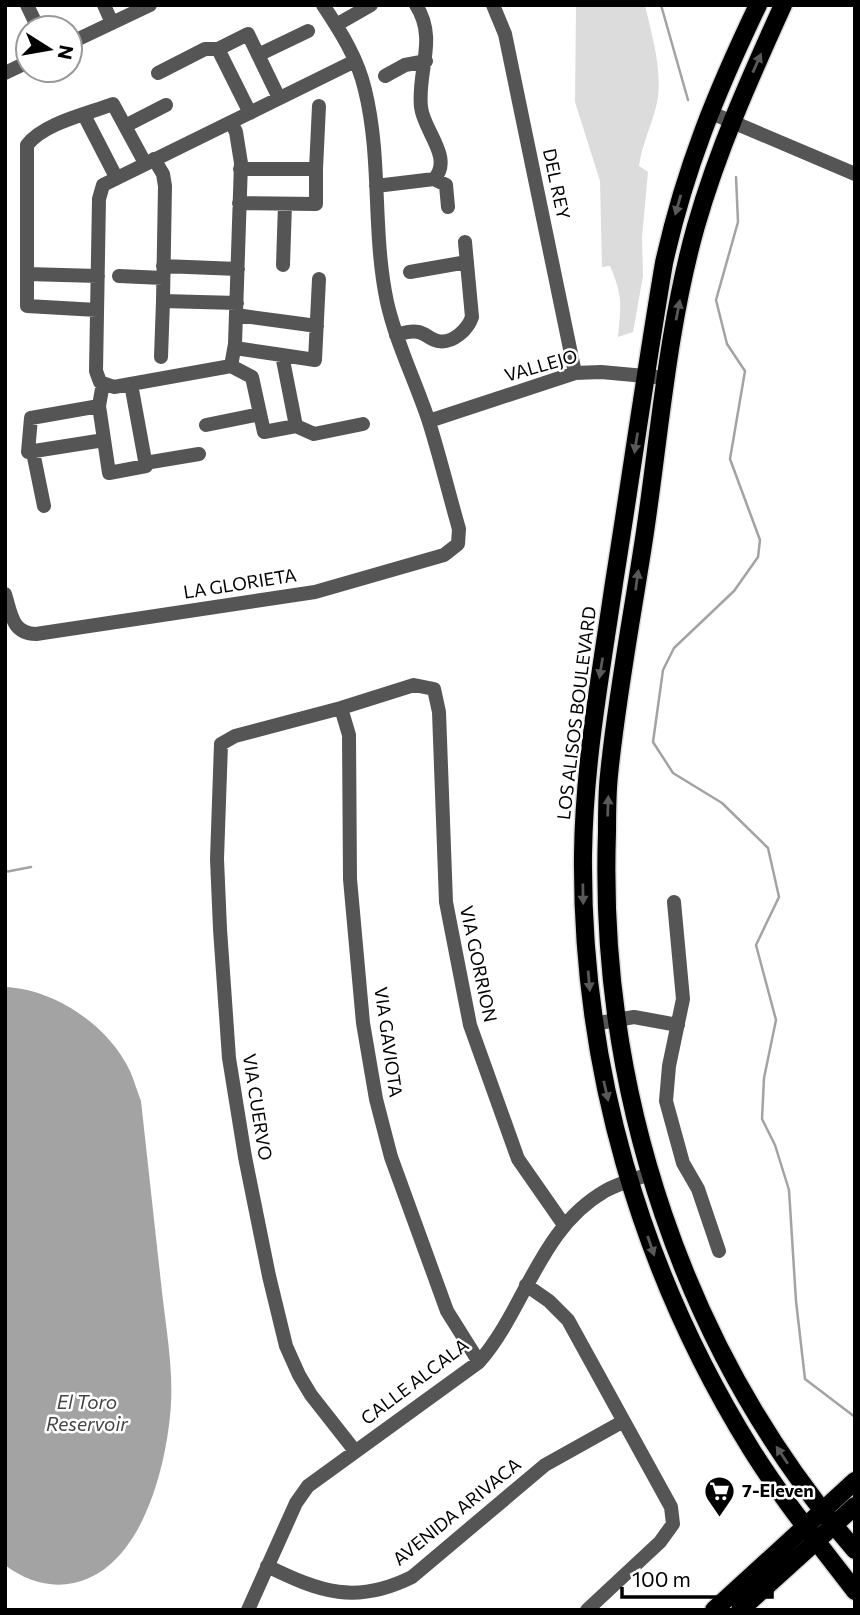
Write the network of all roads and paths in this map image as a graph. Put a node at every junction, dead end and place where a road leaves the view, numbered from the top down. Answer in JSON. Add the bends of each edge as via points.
{"nodes":[{"id":1,"x":103,"y":5,"type":"edge"},
{"id":2,"x":150,"y":5,"type":"edge"},
{"id":3,"x":323,"y":5,"type":"edge"},
{"id":4,"x":371,"y":5,"type":"edge"},
{"id":5,"x":416,"y":5,"type":"edge"},
{"id":6,"x":493,"y":5,"type":"edge"},
{"id":7,"x":758,"y":5,"type":"edge"},
{"id":8,"x":783,"y":5,"type":"edge"},
{"id":9,"x":112,"y":23,"type":"junction"},
{"id":10,"x":336,"y":25,"type":"junction"},
{"id":11,"x":308,"y":31,"type":"dead end"},
{"id":12,"x":84,"y":36,"type":"edge"},
{"id":13,"x":218,"y":48,"type":"junction"},
{"id":14,"x":258,"y":55,"type":"junction"},
{"id":15,"x":355,"y":61,"type":"junction"},
{"id":16,"x":426,"y":61,"type":"junction"},
{"id":17,"x":158,"y":73,"type":"dead end"},
{"id":18,"x":384,"y":76,"type":"dead end"},
{"id":19,"x":279,"y":98,"type":"junction"},
{"id":20,"x":166,"y":105,"type":"dead end"},
{"id":21,"x":319,"y":106,"type":"dead end"},
{"id":22,"x":709,"y":112,"type":"junction"},
{"id":23,"x":250,"y":113,"type":"junction"},
{"id":24,"x":84,"y":115,"type":"junction"},
{"id":25,"x":731,"y":121,"type":"junction"},
{"id":26,"x":231,"y":122,"type":"junction"},
{"id":27,"x":125,"y":126,"type":"junction"},
{"id":28,"x":150,"y":161,"type":"junction"},
{"id":29,"x":240,"y":169,"type":"junction"},
{"id":30,"x":316,"y":169,"type":"junction"},
{"id":31,"x":855,"y":174,"type":"edge"},
{"id":32,"x":435,"y":179,"type":"junction"},
{"id":33,"x":109,"y":181,"type":"junction"},
{"id":34,"x":376,"y":186,"type":"junction"},
{"id":35,"x":239,"y":202,"type":"junction"},
{"id":36,"x":285,"y":204,"type":"junction"},
{"id":37,"x":449,"y":208,"type":"dead end"},
{"id":38,"x":465,"y":242,"type":"dead end"},
{"id":39,"x":467,"y":262,"type":"junction"},
{"id":40,"x":282,"y":265,"type":"dead end"},
{"id":41,"x":238,"y":269,"type":"junction"},
{"id":42,"x":163,"y":272,"type":"junction"},
{"id":43,"x":410,"y":272,"type":"dead end"},
{"id":44,"x":27,"y":274,"type":"junction"},
{"id":45,"x":98,"y":276,"type":"junction"},
{"id":46,"x":119,"y":276,"type":"dead end"},
{"id":47,"x":319,"y":279,"type":"dead end"},
{"id":48,"x":163,"y":301,"type":"junction"},
{"id":49,"x":236,"y":309,"type":"junction"},
{"id":50,"x":97,"y":310,"type":"junction"},
{"id":51,"x":317,"y":326,"type":"junction"},
{"id":52,"x":396,"y":335,"type":"junction"},
{"id":53,"x":235,"y":348,"type":"junction"},
{"id":54,"x":282,"y":355,"type":"junction"},
{"id":55,"x":161,"y":357,"type":"dead end"},
{"id":56,"x":231,"y":366,"type":"junction"},
{"id":57,"x":575,"y":373,"type":"junction"},
{"id":58,"x":646,"y":376,"type":"junction"},
{"id":59,"x":667,"y":378,"type":"junction"},
{"id":60,"x":101,"y":383,"type":"junction"},
{"id":61,"x":131,"y":384,"type":"junction"},
{"id":62,"x":99,"y":406,"type":"junction"},
{"id":63,"x":260,"y":414,"type":"junction"},
{"id":64,"x":429,"y":421,"type":"junction"},
{"id":65,"x":363,"y":424,"type":"dead end"},
{"id":66,"x":206,"y":425,"type":"dead end"},
{"id":67,"x":296,"y":426,"type":"junction"},
{"id":68,"x":104,"y":440,"type":"junction"},
{"id":69,"x":33,"y":452,"type":"junction"},
{"id":70,"x":199,"y":454,"type":"dead end"},
{"id":71,"x":145,"y":463,"type":"junction"},
{"id":72,"x":44,"y":506,"type":"dead end"},
{"id":73,"x":5,"y":594,"type":"edge"},
{"id":74,"x":341,"y":708,"type":"junction"},
{"id":75,"x":674,"y":902,"type":"dead end"},
{"id":76,"x":616,"y":1020,"type":"junction"},
{"id":77,"x":593,"y":1024,"type":"junction"},
{"id":78,"x":678,"y":1025,"type":"junction"},
{"id":79,"x":650,"y":1174,"type":"junction"},
{"id":80,"x":628,"y":1181,"type":"junction"},
{"id":81,"x":564,"y":1225,"type":"junction"},
{"id":82,"x":719,"y":1251,"type":"dead end"},
{"id":83,"x":526,"y":1285,"type":"junction"},
{"id":84,"x":479,"y":1362,"type":"junction"},
{"id":85,"x":622,"y":1422,"type":"junction"},
{"id":86,"x":355,"y":1451,"type":"junction"},
{"id":87,"x":855,"y":1481,"type":"edge"},
{"id":88,"x":855,"y":1506,"type":"edge"},
{"id":89,"x":822,"y":1510,"type":"junction"},
{"id":90,"x":833,"y":1525,"type":"junction"},
{"id":91,"x":810,"y":1534,"type":"junction"},
{"id":92,"x":855,"y":1550,"type":"edge"},
{"id":93,"x":267,"y":1566,"type":"junction"},
{"id":94,"x":855,"y":1591,"type":"edge"},
{"id":95,"x":248,"y":1610,"type":"edge"},
{"id":96,"x":587,"y":1610,"type":"edge"},
{"id":97,"x":714,"y":1610,"type":"edge"},
{"id":98,"x":740,"y":1610,"type":"edge"}],
"edges":[{"from":1,"to":9,"type":"street"},
{"from":2,"to":9,"type":"street"},
{"from":3,"to":10,"type":"street"},
{"from":4,"to":10,"type":"street"},
{"from":5,"to":16,"type":"street","via":[[428,38]]},
{"from":6,"to":57,"type":"street","name":"DEL REY","via":[[505,34]]},
{"from":7,"to":22,"type":"main road","name":"LOS ALISOS BOULEVARD"},
{"from":25,"to":8,"type":"main road","one_way":true},
{"from":9,"to":12,"type":"street"},
{"from":10,"to":15,"type":"street"},
{"from":11,"to":14,"type":"street"},
{"from":13,"to":14,"type":"street","via":[[248,34]]},
{"from":13,"to":17,"type":"street","via":[[205,49]]},
{"from":13,"to":23,"type":"street"},
{"from":14,"to":19,"type":"street"},
{"from":15,"to":19,"type":"street"},
{"from":15,"to":34,"type":"street","via":[[365,90]]},
{"from":16,"to":18,"type":"street"},
{"from":16,"to":32,"type":"street","via":[[421,108],[440,158]]},
{"from":19,"to":23,"type":"street"},
{"from":20,"to":27,"type":"street"},
{"from":21,"to":30,"type":"street"},
{"from":22,"to":25,"type":"street"},
{"from":22,"to":58,"type":"main road","name":"LOS ALISOS BOULEVARD","one_way":true,"via":[[671,230]]},
{"from":23,"to":26,"type":"street"},
{"from":24,"to":27,"type":"street","via":[[113,104]]},
{"from":24,"to":33,"type":"street"},
{"from":24,"to":44,"type":"street","via":[[34,136],[27,145]]},
{"from":25,"to":31,"type":"street"},
{"from":59,"to":25,"type":"main road","one_way":true,"via":[[695,229]]},
{"from":26,"to":28,"type":"street"},
{"from":26,"to":29,"type":"street","via":[[239,144]]},
{"from":27,"to":28,"type":"street"},
{"from":28,"to":33,"type":"street"},
{"from":28,"to":42,"type":"street","via":[[163,174],[165,186]]},
{"from":29,"to":30,"type":"street"},
{"from":29,"to":35,"type":"street"},
{"from":30,"to":36,"type":"street","via":[[316,204]]},
{"from":32,"to":34,"type":"street"},
{"from":32,"to":37,"type":"street","via":[[446,185]]},
{"from":33,"to":45,"type":"street","via":[[99,199]]},
{"from":34,"to":52,"type":"street","via":[[382,268]]},
{"from":35,"to":36,"type":"street"},
{"from":35,"to":41,"type":"street"},
{"from":36,"to":40,"type":"street"},
{"from":38,"to":39,"type":"street"},
{"from":39,"to":43,"type":"street"},
{"from":39,"to":52,"type":"street","via":[[472,317],[467,328],[445,341],[421,332]]},
{"from":41,"to":42,"type":"street"},
{"from":41,"to":49,"type":"street"},
{"from":42,"to":46,"type":"street"},
{"from":42,"to":48,"type":"street"},
{"from":44,"to":45,"type":"street"},
{"from":44,"to":50,"type":"street","via":[[27,306]]},
{"from":45,"to":50,"type":"street"},
{"from":47,"to":51,"type":"street"},
{"from":48,"to":49,"type":"street"},
{"from":48,"to":55,"type":"street"},
{"from":49,"to":51,"type":"street"},
{"from":49,"to":53,"type":"street"},
{"from":50,"to":60,"type":"street","via":[[96,371]]},
{"from":51,"to":54,"type":"street","via":[[315,360]]},
{"from":52,"to":64,"type":"street"},
{"from":53,"to":54,"type":"street"},
{"from":53,"to":56,"type":"street"},
{"from":54,"to":67,"type":"street"},
{"from":56,"to":61,"type":"street"},
{"from":56,"to":63,"type":"street","via":[[252,377]]},
{"from":57,"to":58,"type":"street","name":"VALLEJO"},
{"from":57,"to":64,"type":"street","name":"VALLEJO"},
{"from":58,"to":59,"type":"street","name":"VALLEJO"},
{"from":58,"to":77,"type":"main road","name":"LOS ALISOS BOULEVARD","one_way":true,"via":[[586,786],[583,909]]},
{"from":76,"to":59,"type":"main road","one_way":true,"via":[[607,917],[609,776]]},
{"from":60,"to":61,"type":"street","via":[[114,387]]},
{"from":60,"to":62,"type":"street"},
{"from":61,"to":71,"type":"street"},
{"from":62,"to":68,"type":"street"},
{"from":62,"to":69,"type":"street","via":[[31,418],[29,452]]},
{"from":63,"to":66,"type":"street"},
{"from":63,"to":67,"type":"street","via":[[264,432]]},
{"from":64,"to":73,"type":"street","name":"LA GLORIETA","via":[[459,529],[458,544],[444,555],[315,592],[36,634],[15,626]]},
{"from":65,"to":67,"type":"street","via":[[314,434]]},
{"from":68,"to":69,"type":"street"},
{"from":68,"to":71,"type":"street","via":[[109,473]]},
{"from":69,"to":72,"type":"street"},
{"from":70,"to":71,"type":"street"},
{"from":74,"to":81,"type":"street","name":"VIA GORRION","via":[[414,685],[434,689],[439,712],[446,902],[470,1026],[518,1159]]},
{"from":74,"to":84,"type":"street","name":"VIA GAVIOTA","via":[[349,735],[350,879],[363,1023],[376,1099],[391,1157],[447,1311]]},
{"from":74,"to":86,"type":"street","name":"VIA CUERVO","via":[[235,736],[221,744],[217,859],[229,1058],[269,1276],[286,1346],[299,1375]]},
{"from":75,"to":78,"type":"street","via":[[683,999]]},
{"from":76,"to":77,"type":"street"},
{"from":76,"to":78,"type":"street","via":[[634,1017]]},
{"from":76,"to":79,"type":"main road"},
{"from":77,"to":80,"type":"main road","name":"LOS ALISOS BOULEVARD","one_way":true},
{"from":78,"to":82,"type":"street","via":[[666,1101],[683,1163],[698,1189]]},
{"from":79,"to":80,"type":"street","name":"CALLE ALCALA"},
{"from":89,"to":79,"type":"main road","one_way":true,"via":[[773,1441],[727,1363],[680,1258]]},
{"from":80,"to":81,"type":"street","name":"CALLE ALCALA","via":[[590,1200]]},
{"from":80,"to":91,"type":"main road","name":"LOS ALISOS BOULEVARD","one_way":true,"via":[[657,1263],[703,1364],[753,1452]]},
{"from":81,"to":83,"type":"street","name":"CALLE ALCALA"},
{"from":83,"to":84,"type":"street","name":"CALLE ALCALA"},
{"from":83,"to":85,"type":"street","via":[[568,1320]]},
{"from":84,"to":86,"type":"street","name":"CALLE ALCALA"},
{"from":85,"to":93,"type":"street","name":"AVENIDA ARIVACA","via":[[545,1465],[412,1577],[393,1586],[351,1594],[327,1591]]},
{"from":85,"to":96,"type":"street","via":[[671,1507],[673,1524],[660,1542]]},
{"from":86,"to":93,"type":"street","name":"CALLE ALCALA","via":[[308,1486]]},
{"from":87,"to":89,"type":"main road"},
{"from":88,"to":90,"type":"main road"},
{"from":89,"to":90,"type":"main road"},
{"from":89,"to":91,"type":"main road"},
{"from":90,"to":91,"type":"main road"},
{"from":90,"to":92,"type":"main road"},
{"from":91,"to":94,"type":"main road","name":"LOS ALISOS BOULEVARD"},
{"from":91,"to":97,"type":"main road"},
{"from":91,"to":98,"type":"main road"},
{"from":93,"to":95,"type":"street","name":"CALLE ALCALA"}]}
